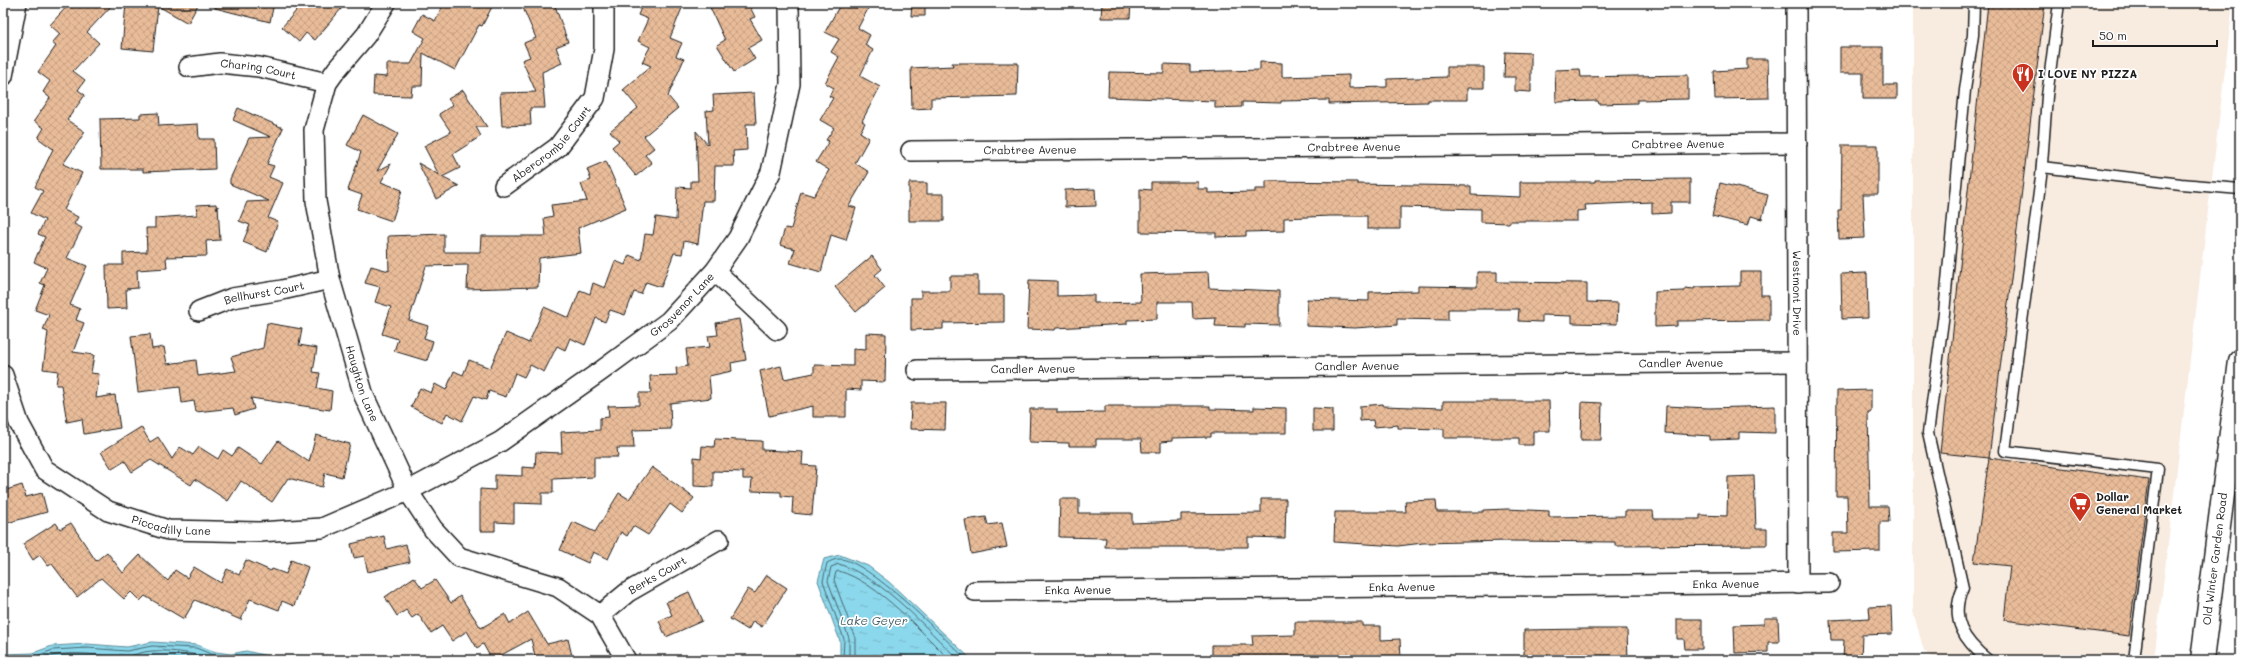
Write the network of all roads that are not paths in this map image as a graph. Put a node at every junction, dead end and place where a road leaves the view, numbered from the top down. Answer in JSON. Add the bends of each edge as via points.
{"nodes":[{"id":1,"x":17,"y":3,"type":"edge"},
{"id":2,"x":386,"y":3,"type":"edge"},
{"id":3,"x":604,"y":3,"type":"edge"},
{"id":4,"x":789,"y":3,"type":"edge"},
{"id":5,"x":1796,"y":3,"type":"edge"},
{"id":6,"x":1974,"y":3,"type":"edge"},
{"id":7,"x":2059,"y":3,"type":"edge"},
{"id":8,"x":189,"y":68,"type":"dead end"},
{"id":9,"x":3,"y":76,"type":"edge"},
{"id":10,"x":327,"y":83,"type":"junction"},
{"id":11,"x":1797,"y":143,"type":"junction"},
{"id":12,"x":911,"y":151,"type":"dead end"},
{"id":13,"x":2042,"y":167,"type":"junction"},
{"id":14,"x":504,"y":186,"type":"dead end"},
{"id":15,"x":2240,"y":189,"type":"edge"},
{"id":16,"x":715,"y":272,"type":"junction"},
{"id":17,"x":330,"y":279,"type":"junction"},
{"id":18,"x":199,"y":311,"type":"dead end"},
{"id":19,"x":777,"y":330,"type":"dead end"},
{"id":20,"x":2240,"y":361,"type":"edge"},
{"id":21,"x":1797,"y":362,"type":"junction"},
{"id":22,"x":917,"y":370,"type":"dead end"},
{"id":23,"x":3,"y":375,"type":"edge"},
{"id":24,"x":408,"y":491,"type":"junction"},
{"id":25,"x":719,"y":540,"type":"dead end"},
{"id":26,"x":1829,"y":583,"type":"dead end"},
{"id":27,"x":1798,"y":584,"type":"junction"},
{"id":28,"x":975,"y":591,"type":"dead end"},
{"id":29,"x":600,"y":615,"type":"junction"},
{"id":30,"x":626,"y":660,"type":"edge"},
{"id":31,"x":1988,"y":660,"type":"edge"},
{"id":32,"x":2134,"y":660,"type":"edge"},
{"id":33,"x":2202,"y":660,"type":"edge"}],
"edges":[{"from":1,"to":9,"type":"street"},
{"from":2,"to":10,"type":"street","name":"Haughton Lane","via":[[366,36]]},
{"from":3,"to":14,"type":"street","name":"Abercrombie Court","via":[[604,49],[595,98],[558,147]]},
{"from":4,"to":16,"type":"street","name":"Grosvenor Lane","via":[[790,84],[771,172],[738,238]]},
{"from":5,"to":11,"type":"street","name":"Westmont Drive"},
{"from":6,"to":31,"type":"lane","via":[[1973,35],[1944,313],[1928,433],[1963,588],[1957,601],[1959,625],[1969,642]]},
{"from":7,"to":13,"type":"lane","via":[[2047,96]]},
{"from":8,"to":10,"type":"street","name":"Charing Court","via":[[220,63],[259,68]]},
{"from":10,"to":17,"type":"street","name":"Haughton Lane","via":[[314,130],[316,201]]},
{"from":11,"to":12,"type":"street","name":"Crabtree Avenue"},
{"from":11,"to":21,"type":"street","name":"Westmont Drive"},
{"from":13,"to":15,"type":"lane"},
{"from":13,"to":32,"type":"lane","via":[[2005,451],[2158,469]]},
{"from":16,"to":19,"type":"street"},
{"from":16,"to":24,"type":"street","name":"Grosvenor Lane","via":[[669,321],[601,371],[500,442]]},
{"from":17,"to":18,"type":"street","name":"Bellhurst Court","via":[[232,298]]},
{"from":17,"to":24,"type":"street","name":"Haughton Lane","via":[[364,396]]},
{"from":20,"to":33,"type":"main road","name":"Old Winter Garden Road"},
{"from":21,"to":22,"type":"street","name":"Candler Avenue"},
{"from":21,"to":27,"type":"street","name":"Westmont Drive"},
{"from":23,"to":24,"type":"street","name":"Piccadilly Lane","via":[[19,423],[44,469],[108,511],[168,530],[259,532],[322,528]]},
{"from":24,"to":29,"type":"street","name":"Haughton Lane","via":[[433,529],[459,557],[558,587]]},
{"from":25,"to":29,"type":"street","name":"Berks Court","via":[[628,592]]},
{"from":26,"to":27,"type":"street","name":"Enka Avenue"},
{"from":27,"to":28,"type":"street","name":"Enka Avenue"},
{"from":29,"to":30,"type":"street","name":"Haughton Lane"}]}
